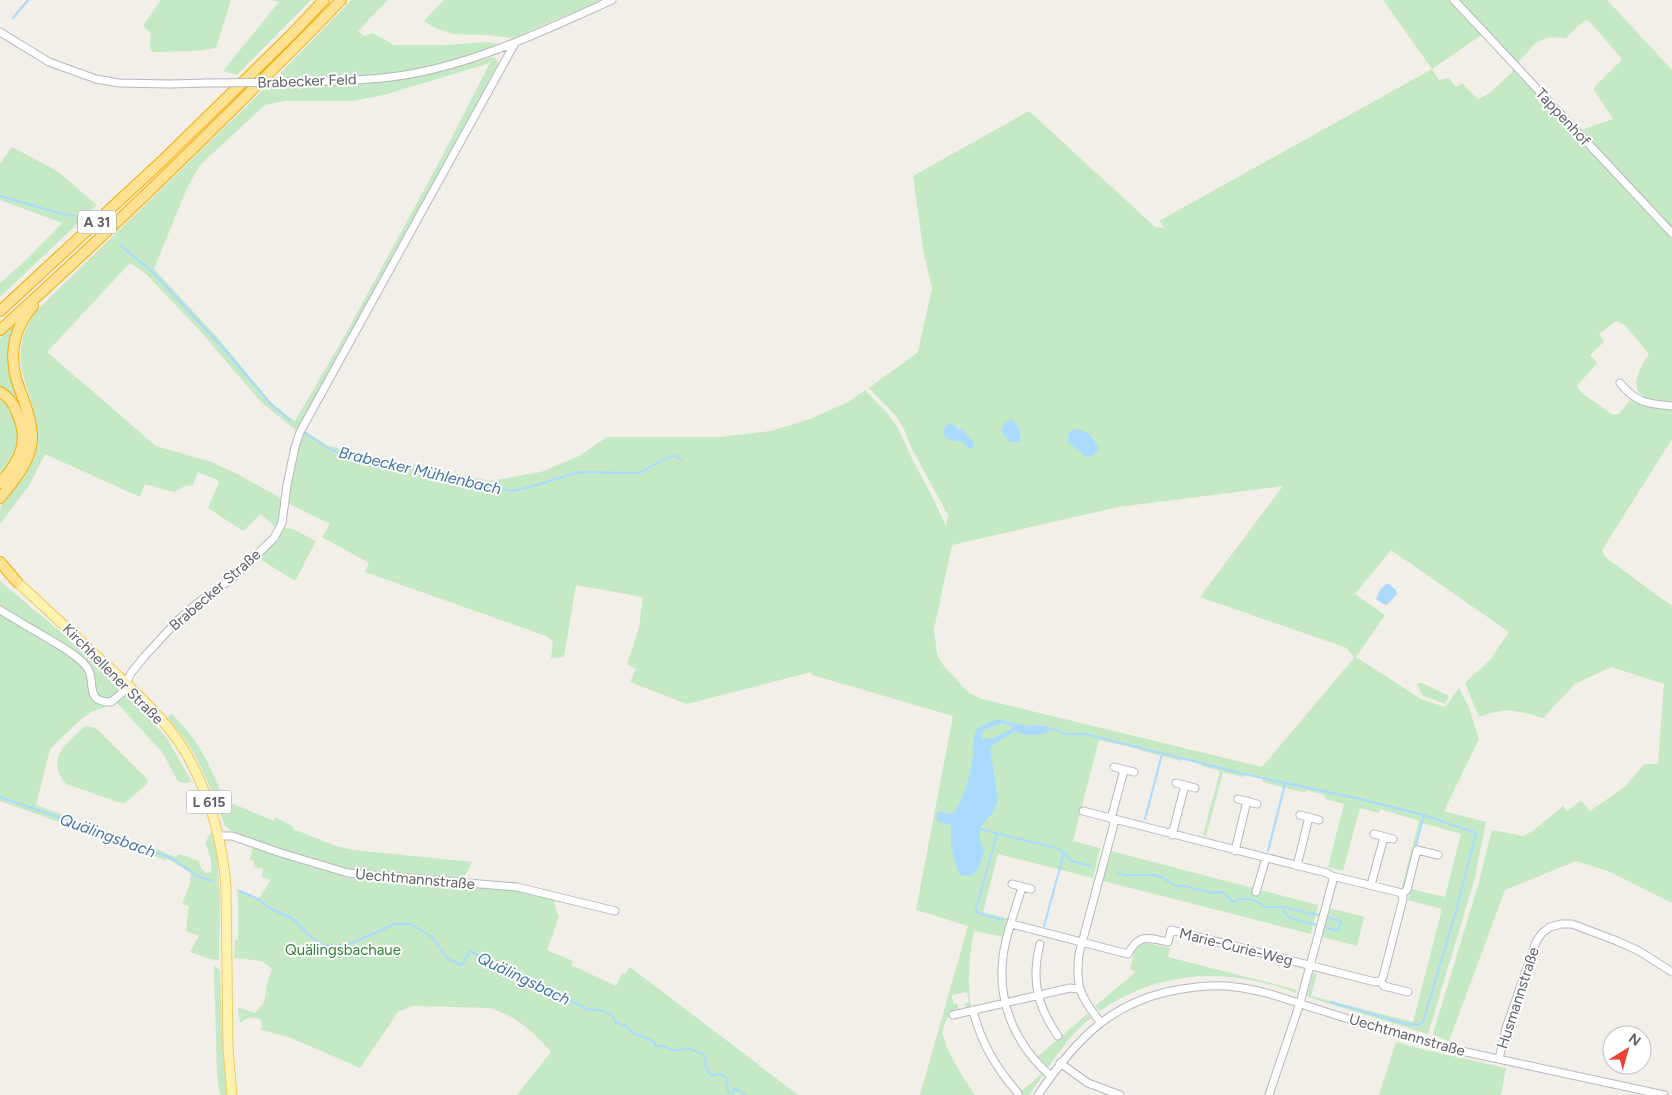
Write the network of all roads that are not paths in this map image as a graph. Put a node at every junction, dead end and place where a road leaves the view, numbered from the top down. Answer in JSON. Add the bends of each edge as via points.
{"nodes":[{"id":1,"x":324,"y":0,"type":"edge"},
{"id":2,"x":341,"y":0,"type":"edge"},
{"id":3,"x":612,"y":0,"type":"edge"},
{"id":4,"x":1454,"y":0,"type":"edge"},
{"id":5,"x":0,"y":32,"type":"edge"},
{"id":6,"x":515,"y":43,"type":"junction"},
{"id":7,"x":1672,"y":233,"type":"edge"},
{"id":8,"x":72,"y":265,"type":"junction"},
{"id":9,"x":31,"y":283,"type":"junction"},
{"id":10,"x":0,"y":302,"type":"edge"},
{"id":11,"x":0,"y":311,"type":"edge"},
{"id":12,"x":0,"y":330,"type":"edge"},
{"id":13,"x":1620,"y":383,"type":"dead end"},
{"id":14,"x":0,"y":392,"type":"edge"},
{"id":15,"x":1672,"y":406,"type":"edge"},
{"id":16,"x":0,"y":483,"type":"edge"},
{"id":17,"x":0,"y":498,"type":"edge"},
{"id":18,"x":0,"y":562,"type":"edge"},
{"id":19,"x":0,"y":566,"type":"edge"},
{"id":20,"x":17,"y":582,"type":"junction"},
{"id":21,"x":0,"y":610,"type":"edge"},
{"id":22,"x":126,"y":684,"type":"junction"},
{"id":23,"x":1114,"y":767,"type":"dead end"},
{"id":24,"x":1124,"y":770,"type":"junction"},
{"id":25,"x":1134,"y":772,"type":"dead end"},
{"id":26,"x":1176,"y":783,"type":"dead end"},
{"id":27,"x":1185,"y":785,"type":"junction"},
{"id":28,"x":1195,"y":788,"type":"dead end"},
{"id":29,"x":1238,"y":798,"type":"dead end"},
{"id":30,"x":1247,"y":801,"type":"junction"},
{"id":31,"x":1257,"y":804,"type":"dead end"},
{"id":32,"x":1083,"y":811,"type":"dead end"},
{"id":33,"x":1300,"y":815,"type":"dead end"},
{"id":34,"x":1310,"y":817,"type":"junction"},
{"id":35,"x":1113,"y":819,"type":"junction"},
{"id":36,"x":1319,"y":820,"type":"dead end"},
{"id":37,"x":1374,"y":834,"type":"dead end"},
{"id":38,"x":1172,"y":835,"type":"junction"},
{"id":39,"x":219,"y":836,"type":"junction"},
{"id":40,"x":1384,"y":837,"type":"junction"},
{"id":41,"x":1393,"y":839,"type":"dead end"},
{"id":42,"x":1235,"y":850,"type":"junction"},
{"id":43,"x":1438,"y":856,"type":"dead end"},
{"id":44,"x":1266,"y":858,"type":"junction"},
{"id":45,"x":1297,"y":866,"type":"junction"},
{"id":46,"x":1332,"y":876,"type":"junction"},
{"id":47,"x":1012,"y":884,"type":"dead end"},
{"id":48,"x":1371,"y":885,"type":"junction"},
{"id":49,"x":1022,"y":887,"type":"junction"},
{"id":50,"x":1031,"y":889,"type":"dead end"},
{"id":51,"x":1256,"y":892,"type":"dead end"},
{"id":52,"x":1402,"y":894,"type":"junction"},
{"id":53,"x":615,"y":911,"type":"dead end"},
{"id":54,"x":1012,"y":924,"type":"junction"},
{"id":55,"x":1082,"y":943,"type":"junction"},
{"id":56,"x":1040,"y":944,"type":"dead end"},
{"id":57,"x":1310,"y":965,"type":"junction"},
{"id":58,"x":1672,"y":972,"type":"edge"},
{"id":59,"x":1380,"y":981,"type":"junction"},
{"id":60,"x":1079,"y":989,"type":"junction"},
{"id":61,"x":1408,"y":992,"type":"dead end"},
{"id":62,"x":1038,"y":995,"type":"junction"},
{"id":63,"x":1300,"y":1003,"type":"junction"},
{"id":64,"x":1005,"y":1004,"type":"junction"},
{"id":65,"x":973,"y":1010,"type":"junction"},
{"id":66,"x":954,"y":1015,"type":"dead end"},
{"id":67,"x":1101,"y":1023,"type":"junction"},
{"id":68,"x":1058,"y":1036,"type":"dead end"},
{"id":69,"x":1499,"y":1059,"type":"junction"},
{"id":70,"x":1060,"y":1063,"type":"junction"},
{"id":71,"x":1051,"y":1076,"type":"junction"},
{"id":72,"x":1018,"y":1093,"type":"dead end"},
{"id":73,"x":232,"y":1095,"type":"edge"},
{"id":74,"x":1038,"y":1095,"type":"edge"},
{"id":75,"x":1120,"y":1095,"type":"edge"},
{"id":76,"x":1269,"y":1095,"type":"edge"},
{"id":77,"x":1664,"y":1095,"type":"edge"}],
"edges":[{"from":1,"to":9,"type":"highway","number":"A 31"},
{"from":2,"to":8,"type":"highway","number":"A 31","via":[[267,77]]},
{"from":3,"to":6,"type":"street","name":"Brabecker Feld"},
{"from":4,"to":7,"type":"street","name":"Tappenhof"},
{"from":5,"to":6,"type":"street","name":"Brabecker Feld","bridge":true,"via":[[49,62],[96,80],[119,83],[349,81],[398,76],[459,62]]},
{"from":6,"to":22,"type":"street","name":"Brabecker Straße","via":[[300,432],[282,523],[274,538],[234,577],[178,620],[144,657]]},
{"from":8,"to":12,"type":"highway","number":"A 31"},
{"from":8,"to":17,"type":"highway","via":[[65,278],[32,307],[16,333],[13,360],[31,425],[32,442],[18,476]]},
{"from":9,"to":10,"type":"highway","via":[[21,284]]},
{"from":9,"to":11,"type":"highway","number":"A 31"},
{"from":13,"to":15,"type":"street","via":[[1635,398]]},
{"from":14,"to":16,"type":"highway","via":[[12,402],[23,426],[19,457]]},
{"from":18,"to":20,"type":"highway"},
{"from":19,"to":20,"type":"main road","name":"Kirchhellener Straße","number":"L 615"},
{"from":20,"to":22,"type":"main road","name":"Kirchhellener Straße","number":"L 615"},
{"from":21,"to":22,"type":"street","name":"Brabecker Straße","via":[[67,650],[86,666],[92,694],[97,699],[111,702],[122,693]]},
{"from":22,"to":39,"type":"main road","name":"Kirchhellener Straße","number":"L 615","via":[[165,724],[185,752],[205,792]]},
{"from":23,"to":24,"type":"street"},
{"from":24,"to":25,"type":"street"},
{"from":24,"to":35,"type":"street"},
{"from":26,"to":27,"type":"street"},
{"from":27,"to":28,"type":"street"},
{"from":27,"to":38,"type":"street"},
{"from":29,"to":30,"type":"street"},
{"from":30,"to":31,"type":"street"},
{"from":30,"to":42,"type":"street"},
{"from":32,"to":35,"type":"street"},
{"from":33,"to":34,"type":"street"},
{"from":34,"to":36,"type":"street"},
{"from":34,"to":45,"type":"street"},
{"from":35,"to":38,"type":"street"},
{"from":35,"to":55,"type":"street"},
{"from":37,"to":40,"type":"street"},
{"from":38,"to":42,"type":"street"},
{"from":39,"to":53,"type":"street","name":"Uechtmannstraße","via":[[232,836],[348,873],[517,887]]},
{"from":39,"to":73,"type":"main road","name":"Kirchhellener Straße","number":"L 615","via":[[226,886],[228,1049]]},
{"from":40,"to":41,"type":"street"},
{"from":40,"to":48,"type":"street"},
{"from":42,"to":44,"type":"street"},
{"from":43,"to":52,"type":"street","via":[[1417,850],[1407,890]]},
{"from":44,"to":45,"type":"street"},
{"from":44,"to":51,"type":"street"},
{"from":45,"to":46,"type":"street"},
{"from":46,"to":48,"type":"street"},
{"from":46,"to":57,"type":"street"},
{"from":47,"to":49,"type":"street"},
{"from":48,"to":52,"type":"street"},
{"from":49,"to":50,"type":"street"},
{"from":49,"to":54,"type":"street"},
{"from":52,"to":59,"type":"street"},
{"from":54,"to":55,"type":"street","name":"Marie-Curie-Weg"},
{"from":54,"to":64,"type":"street","via":[[1003,956]]},
{"from":55,"to":57,"type":"street","name":"Marie-Curie-Weg","via":[[1128,954],[1143,938],[1168,942],[1171,930]]},
{"from":55,"to":60,"type":"street","via":[[1077,968]]},
{"from":56,"to":62,"type":"street","via":[[1035,971]]},
{"from":57,"to":59,"type":"street"},
{"from":57,"to":63,"type":"street"},
{"from":58,"to":69,"type":"street","name":"Husmannstraße","via":[[1639,951],[1572,924],[1550,927],[1536,942],[1506,1028]]},
{"from":59,"to":61,"type":"street","via":[[1384,986]]},
{"from":60,"to":62,"type":"street"},
{"from":60,"to":67,"type":"street"},
{"from":62,"to":64,"type":"street"},
{"from":62,"to":68,"type":"street","via":[[1045,1017]]},
{"from":63,"to":67,"type":"street","name":"Uechtmannstraße","via":[[1243,988],[1193,988],[1151,996],[1122,1008]]},
{"from":63,"to":69,"type":"street","name":"Uechtmannstraße","via":[[1427,1043]]},
{"from":63,"to":76,"type":"street"},
{"from":64,"to":65,"type":"street"},
{"from":64,"to":71,"type":"street","via":[[1022,1044]]},
{"from":65,"to":66,"type":"street"},
{"from":65,"to":72,"type":"street","via":[[993,1062]]},
{"from":67,"to":70,"type":"street","name":"Uechtmannstraße"},
{"from":69,"to":77,"type":"street","name":"Uechtmannstraße"},
{"from":70,"to":71,"type":"street","name":"Uechtmannstraße"},
{"from":70,"to":75,"type":"street","via":[[1088,1083]]},
{"from":71,"to":74,"type":"street","name":"Uechtmannstraße"}]}
